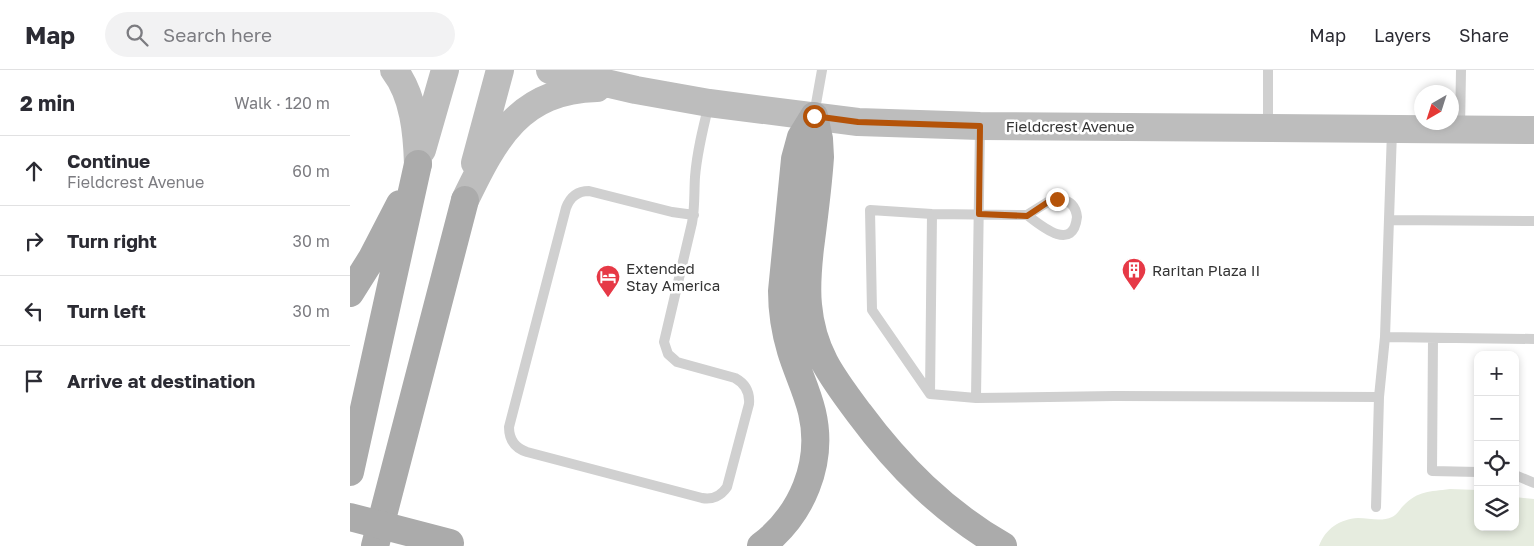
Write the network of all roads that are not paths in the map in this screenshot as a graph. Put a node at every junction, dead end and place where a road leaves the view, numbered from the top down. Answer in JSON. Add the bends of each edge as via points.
{"nodes":[{"id":1,"x":394,"y":70,"type":"edge"},
{"id":2,"x":445,"y":70,"type":"edge"},
{"id":3,"x":500,"y":70,"type":"edge"},
{"id":4,"x":550,"y":70,"type":"edge"},
{"id":5,"x":597,"y":70,"type":"edge"},
{"id":6,"x":822,"y":70,"type":"edge"},
{"id":7,"x":1268,"y":70,"type":"edge"},
{"id":8,"x":1461,"y":70,"type":"edge"},
{"id":9,"x":636,"y":90,"type":"junction"},
{"id":10,"x":709,"y":103,"type":"junction"},
{"id":11,"x":814,"y":116,"type":"junction"},
{"id":12,"x":980,"y":126,"type":"junction"},
{"id":13,"x":1268,"y":127,"type":"junction"},
{"id":14,"x":1393,"y":128,"type":"junction"},
{"id":15,"x":1460,"y":129,"type":"junction"},
{"id":16,"x":1534,"y":130,"type":"edge"},
{"id":17,"x":418,"y":164,"type":"junction"},
{"id":18,"x":465,"y":200,"type":"junction"},
{"id":19,"x":932,"y":214,"type":"junction"},
{"id":20,"x":979,"y":214,"type":"junction"},
{"id":21,"x":694,"y":215,"type":"junction"},
{"id":22,"x":1027,"y":216,"type":"junction"},
{"id":23,"x":1389,"y":220,"type":"junction"},
{"id":24,"x":1534,"y":221,"type":"edge"},
{"id":25,"x":350,"y":292,"type":"edge"},
{"id":26,"x":1386,"y":337,"type":"junction"},
{"id":27,"x":1433,"y":338,"type":"junction"},
{"id":28,"x":1534,"y":339,"type":"edge"},
{"id":29,"x":930,"y":394,"type":"junction"},
{"id":30,"x":1379,"y":397,"type":"junction"},
{"id":31,"x":976,"y":398,"type":"junction"},
{"id":32,"x":350,"y":472,"type":"edge"},
{"id":33,"x":1474,"y":472,"type":"edge"},
{"id":34,"x":1519,"y":477,"type":"edge"},
{"id":35,"x":1534,"y":483,"type":"edge"},
{"id":36,"x":1376,"y":506,"type":"dead end"},
{"id":37,"x":350,"y":517,"type":"edge"},
{"id":38,"x":458,"y":545,"type":"edge"},
{"id":39,"x":375,"y":546,"type":"edge"},
{"id":40,"x":761,"y":546,"type":"edge"},
{"id":41,"x":1003,"y":546,"type":"edge"}],
"edges":[{"from":1,"to":17,"type":"street","via":[[413,115]]},
{"from":2,"to":17,"type":"street"},
{"from":3,"to":18,"type":"street"},
{"from":4,"to":9,"type":"street","name":"Fieldcrest Avenue"},
{"from":5,"to":9,"type":"street"},
{"from":6,"to":11,"type":"lane"},
{"from":7,"to":13,"type":"lane"},
{"from":8,"to":15,"type":"lane"},
{"from":9,"to":10,"type":"street","name":"Fieldcrest Avenue"},
{"from":9,"to":18,"type":"street","via":[[587,88],[558,93],[536,102],[519,115],[501,136]]},
{"from":10,"to":11,"type":"street","name":"Fieldcrest Avenue"},
{"from":10,"to":21,"type":"lane","via":[[696,165]]},
{"from":11,"to":12,"type":"street","name":"Fieldcrest Avenue","via":[[858,122]]},
{"from":11,"to":40,"type":"main road","via":[[801,137],[795,160],[782,306],[787,336],[813,417],[815,449],[808,482],[794,511],[779,531]]},
{"from":11,"to":41,"type":"main road","via":[[820,157],[807,289],[809,318],[819,352],[836,383],[878,440],[907,472],[952,513]]},
{"from":12,"to":13,"type":"street","name":"Fieldcrest Avenue"},
{"from":12,"to":20,"type":"lane"},
{"from":13,"to":14,"type":"street","name":"Fieldcrest Avenue"},
{"from":14,"to":15,"type":"street","name":"Fieldcrest Avenue"},
{"from":14,"to":23,"type":"lane"},
{"from":15,"to":16,"type":"street","name":"Fieldcrest Avenue"},
{"from":17,"to":25,"type":"main road","via":[[381,242]]},
{"from":17,"to":32,"type":"main road"},
{"from":18,"to":39,"type":"main road"},
{"from":19,"to":20,"type":"lane"},
{"from":19,"to":29,"type":"lane"},
{"from":19,"to":29,"type":"lane","via":[[870,210],[872,310]]},
{"from":20,"to":22,"type":"lane"},
{"from":20,"to":31,"type":"lane"},
{"from":21,"to":21,"type":"lane","via":[[664,342],[674,360],[735,378],[748,392],[750,404],[727,488],[718,496],[702,498],[519,449],[511,439],[509,427],[569,200],[578,193],[589,191]]},
{"from":22,"to":22,"type":"lane","via":[[1058,235],[1070,232],[1077,217],[1075,208],[1063,199],[1051,200]]},
{"from":23,"to":24,"type":"lane"},
{"from":23,"to":26,"type":"lane"},
{"from":26,"to":27,"type":"lane"},
{"from":26,"to":30,"type":"lane"},
{"from":27,"to":28,"type":"lane"},
{"from":27,"to":33,"type":"lane","via":[[1432,471]]},
{"from":29,"to":31,"type":"lane"},
{"from":30,"to":31,"type":"lane"},
{"from":30,"to":36,"type":"lane"},
{"from":34,"to":35,"type":"lane"},
{"from":37,"to":38,"type":"main road","bridge":true}]}
